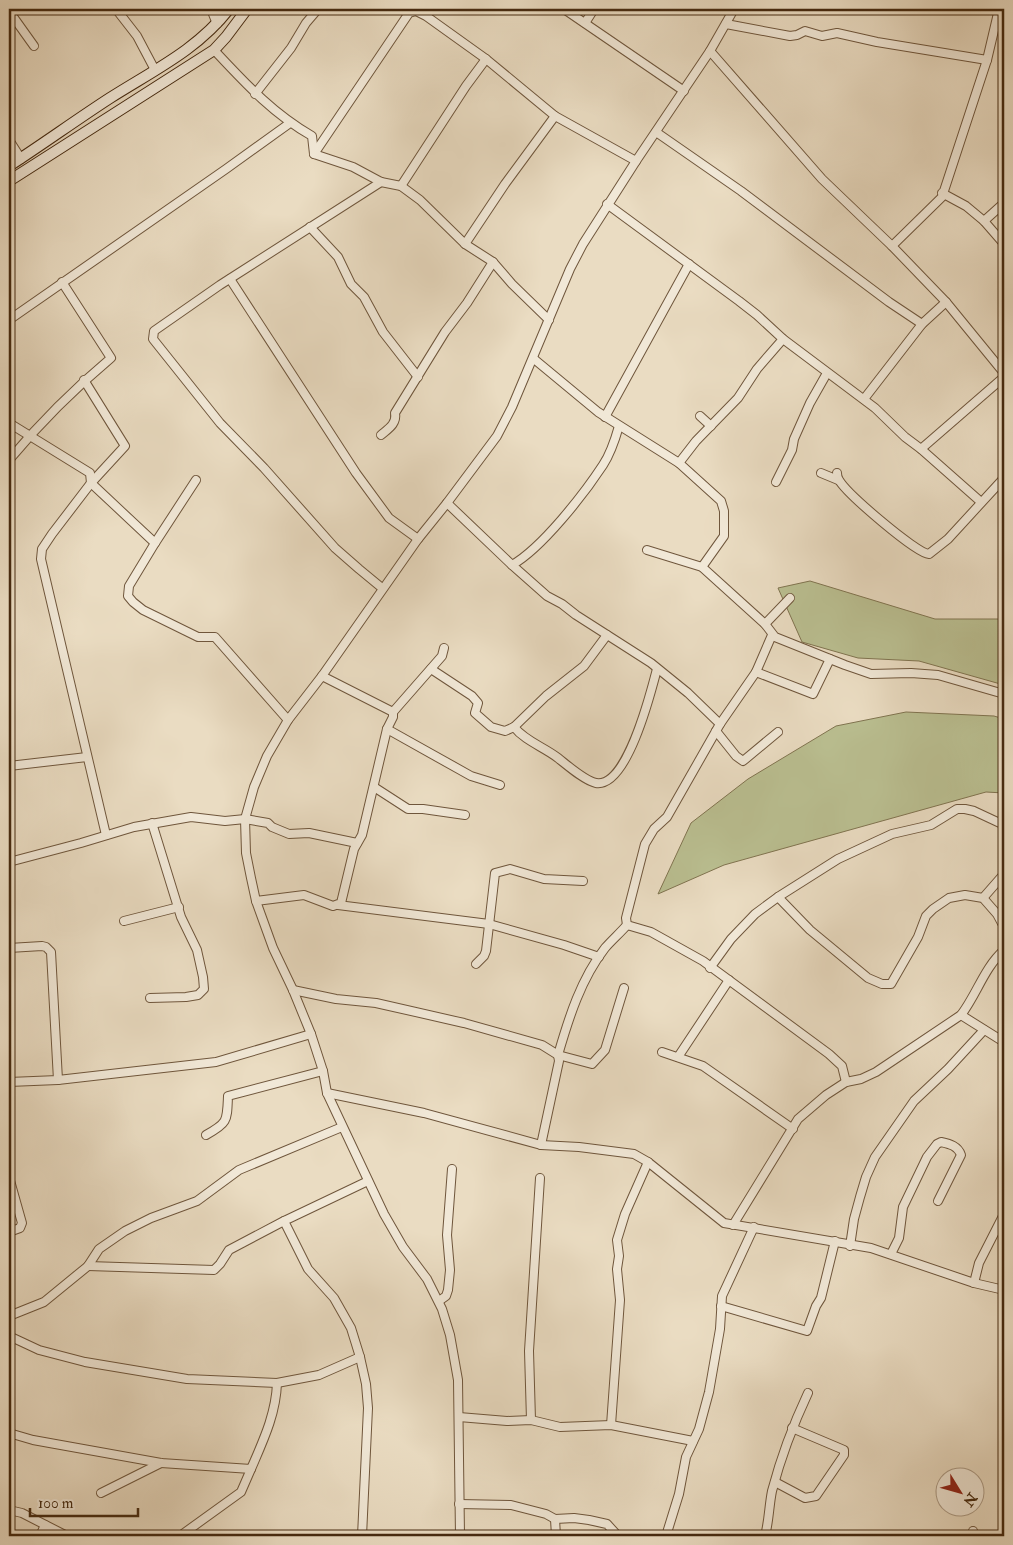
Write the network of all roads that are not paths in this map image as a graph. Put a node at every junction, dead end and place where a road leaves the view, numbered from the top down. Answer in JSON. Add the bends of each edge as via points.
{"nodes":[{"id":1,"x":116,"y":9,"type":"edge"},
{"id":2,"x":210,"y":9,"type":"edge"},
{"id":3,"x":229,"y":9,"type":"edge"},
{"id":4,"x":248,"y":9,"type":"edge"},
{"id":5,"x":318,"y":9,"type":"edge"},
{"id":6,"x":564,"y":9,"type":"edge"},
{"id":7,"x":594,"y":9,"type":"edge"},
{"id":8,"x":733,"y":9,"type":"edge"},
{"id":9,"x":999,"y":9,"type":"edge"},
{"id":10,"x":9,"y":11,"type":"edge"},
{"id":11,"x":585,"y":23,"type":"junction"},
{"id":12,"x":217,"y":24,"type":"junction"},
{"id":13,"x":726,"y":24,"type":"junction"},
{"id":14,"x":34,"y":46,"type":"dead end"},
{"id":15,"x":214,"y":50,"type":"junction"},
{"id":16,"x":710,"y":51,"type":"junction"},
{"id":17,"x":486,"y":59,"type":"junction"},
{"id":18,"x":987,"y":60,"type":"junction"},
{"id":19,"x":155,"y":70,"type":"junction"},
{"id":20,"x":684,"y":91,"type":"junction"},
{"id":21,"x":255,"y":94,"type":"junction"},
{"id":22,"x":554,"y":116,"type":"junction"},
{"id":23,"x":290,"y":122,"type":"junction"},
{"id":24,"x":656,"y":132,"type":"junction"},
{"id":25,"x":9,"y":140,"type":"edge"},
{"id":26,"x":314,"y":154,"type":"junction"},
{"id":27,"x":21,"y":158,"type":"junction"},
{"id":28,"x":636,"y":161,"type":"junction"},
{"id":29,"x":9,"y":166,"type":"edge"},
{"id":30,"x":9,"y":181,"type":"edge"},
{"id":31,"x":381,"y":182,"type":"junction"},
{"id":32,"x":401,"y":186,"type":"junction"},
{"id":33,"x":942,"y":193,"type":"junction"},
{"id":34,"x":1004,"y":203,"type":"edge"},
{"id":35,"x":607,"y":204,"type":"junction"},
{"id":36,"x":984,"y":221,"type":"junction"},
{"id":37,"x":310,"y":227,"type":"junction"},
{"id":38,"x":465,"y":244,"type":"junction"},
{"id":39,"x":1004,"y":244,"type":"edge"},
{"id":40,"x":892,"y":246,"type":"junction"},
{"id":41,"x":493,"y":262,"type":"junction"},
{"id":42,"x":689,"y":264,"type":"junction"},
{"id":43,"x":230,"y":278,"type":"junction"},
{"id":44,"x":62,"y":282,"type":"junction"},
{"id":45,"x":946,"y":302,"type":"junction"},
{"id":46,"x":9,"y":320,"type":"edge"},
{"id":47,"x":549,"y":320,"type":"junction"},
{"id":48,"x":922,"y":324,"type":"junction"},
{"id":49,"x":783,"y":339,"type":"junction"},
{"id":50,"x":534,"y":359,"type":"junction"},
{"id":51,"x":1004,"y":372,"type":"edge"},
{"id":52,"x":827,"y":373,"type":"junction"},
{"id":53,"x":418,"y":376,"type":"junction"},
{"id":54,"x":1004,"y":377,"type":"edge"},
{"id":55,"x":84,"y":380,"type":"junction"},
{"id":56,"x":864,"y":399,"type":"junction"},
{"id":57,"x":700,"y":416,"type":"dead end"},
{"id":58,"x":605,"y":417,"type":"junction"},
{"id":59,"x":9,"y":423,"type":"edge"},
{"id":60,"x":619,"y":426,"type":"junction"},
{"id":61,"x":712,"y":426,"type":"junction"},
{"id":62,"x":29,"y":436,"type":"junction"},
{"id":63,"x":381,"y":436,"type":"dead end"},
{"id":64,"x":921,"y":449,"type":"junction"},
{"id":65,"x":9,"y":460,"type":"edge"},
{"id":66,"x":680,"y":463,"type":"junction"},
{"id":67,"x":821,"y":473,"type":"dead end"},
{"id":68,"x":1004,"y":478,"type":"edge"},
{"id":69,"x":196,"y":480,"type":"dead end"},
{"id":70,"x":776,"y":482,"type":"dead end"},
{"id":71,"x":92,"y":483,"type":"junction"},
{"id":72,"x":448,"y":502,"type":"junction"},
{"id":73,"x":981,"y":502,"type":"junction"},
{"id":74,"x":418,"y":539,"type":"junction"},
{"id":75,"x":155,"y":543,"type":"junction"},
{"id":76,"x":647,"y":550,"type":"dead end"},
{"id":77,"x":512,"y":565,"type":"junction"},
{"id":78,"x":702,"y":567,"type":"junction"},
{"id":79,"x":382,"y":588,"type":"junction"},
{"id":80,"x":790,"y":598,"type":"dead end"},
{"id":81,"x":765,"y":624,"type":"junction"},
{"id":82,"x":607,"y":635,"type":"junction"},
{"id":83,"x":772,"y":635,"type":"junction"},
{"id":84,"x":444,"y":648,"type":"dead end"},
{"id":85,"x":830,"y":660,"type":"junction"},
{"id":86,"x":432,"y":669,"type":"junction"},
{"id":87,"x":658,"y":670,"type":"junction"},
{"id":88,"x":756,"y":672,"type":"junction"},
{"id":89,"x":322,"y":676,"type":"junction"},
{"id":90,"x":1004,"y":694,"type":"edge"},
{"id":91,"x":393,"y":712,"type":"junction"},
{"id":92,"x":288,"y":720,"type":"junction"},
{"id":93,"x":514,"y":727,"type":"junction"},
{"id":94,"x":718,"y":728,"type":"junction"},
{"id":95,"x":387,"y":729,"type":"junction"},
{"id":96,"x":778,"y":732,"type":"dead end"},
{"id":97,"x":87,"y":757,"type":"junction"},
{"id":98,"x":9,"y":766,"type":"edge"},
{"id":99,"x":500,"y":785,"type":"dead end"},
{"id":100,"x":374,"y":787,"type":"junction"},
{"id":101,"x":465,"y":815,"type":"dead end"},
{"id":102,"x":245,"y":819,"type":"junction"},
{"id":103,"x":152,"y":822,"type":"junction"},
{"id":104,"x":1004,"y":825,"type":"edge"},
{"id":105,"x":106,"y":835,"type":"junction"},
{"id":106,"x":357,"y":843,"type":"junction"},
{"id":107,"x":9,"y":862,"type":"edge"},
{"id":108,"x":1004,"y":874,"type":"edge"},
{"id":109,"x":583,"y":881,"type":"dead end"},
{"id":110,"x":778,"y":897,"type":"junction"},
{"id":111,"x":983,"y":898,"type":"junction"},
{"id":112,"x":256,"y":901,"type":"junction"},
{"id":113,"x":338,"y":905,"type":"junction"},
{"id":114,"x":179,"y":907,"type":"junction"},
{"id":115,"x":124,"y":921,"type":"dead end"},
{"id":116,"x":489,"y":924,"type":"junction"},
{"id":117,"x":627,"y":925,"type":"junction"},
{"id":118,"x":1004,"y":927,"type":"edge"},
{"id":119,"x":9,"y":948,"type":"edge"},
{"id":120,"x":1004,"y":950,"type":"edge"},
{"id":121,"x":599,"y":957,"type":"junction"},
{"id":122,"x":476,"y":964,"type":"dead end"},
{"id":123,"x":710,"y":968,"type":"junction"},
{"id":124,"x":729,"y":980,"type":"junction"},
{"id":125,"x":624,"y":988,"type":"dead end"},
{"id":126,"x":293,"y":990,"type":"junction"},
{"id":127,"x":150,"y":998,"type":"dead end"},
{"id":128,"x":961,"y":1015,"type":"junction"},
{"id":129,"x":984,"y":1030,"type":"junction"},
{"id":130,"x":311,"y":1034,"type":"junction"},
{"id":131,"x":1004,"y":1042,"type":"edge"},
{"id":132,"x":662,"y":1052,"type":"dead end"},
{"id":133,"x":558,"y":1055,"type":"junction"},
{"id":134,"x":678,"y":1057,"type":"junction"},
{"id":135,"x":323,"y":1072,"type":"junction"},
{"id":136,"x":58,"y":1080,"type":"junction"},
{"id":137,"x":9,"y":1082,"type":"edge"},
{"id":138,"x":846,"y":1082,"type":"junction"},
{"id":139,"x":327,"y":1093,"type":"junction"},
{"id":140,"x":342,"y":1126,"type":"junction"},
{"id":141,"x":792,"y":1129,"type":"junction"},
{"id":142,"x":206,"y":1135,"type":"dead end"},
{"id":143,"x":541,"y":1145,"type":"junction"},
{"id":144,"x":648,"y":1162,"type":"junction"},
{"id":145,"x":452,"y":1169,"type":"dead end"},
{"id":146,"x":9,"y":1177,"type":"edge"},
{"id":147,"x":540,"y":1178,"type":"dead end"},
{"id":148,"x":368,"y":1181,"type":"junction"},
{"id":149,"x":938,"y":1201,"type":"dead end"},
{"id":150,"x":1004,"y":1214,"type":"edge"},
{"id":151,"x":284,"y":1221,"type":"junction"},
{"id":152,"x":733,"y":1225,"type":"junction"},
{"id":153,"x":754,"y":1227,"type":"junction"},
{"id":154,"x":9,"y":1232,"type":"edge"},
{"id":155,"x":835,"y":1241,"type":"junction"},
{"id":156,"x":850,"y":1246,"type":"junction"},
{"id":157,"x":891,"y":1254,"type":"junction"},
{"id":158,"x":88,"y":1266,"type":"junction"},
{"id":159,"x":974,"y":1283,"type":"junction"},
{"id":160,"x":1004,"y":1290,"type":"edge"},
{"id":161,"x":439,"y":1301,"type":"junction"},
{"id":162,"x":721,"y":1306,"type":"junction"},
{"id":163,"x":9,"y":1316,"type":"edge"},
{"id":164,"x":9,"y":1336,"type":"edge"},
{"id":165,"x":360,"y":1357,"type":"junction"},
{"id":166,"x":277,"y":1383,"type":"junction"},
{"id":167,"x":808,"y":1393,"type":"dead end"},
{"id":168,"x":459,"y":1417,"type":"junction"},
{"id":169,"x":531,"y":1420,"type":"junction"},
{"id":170,"x":611,"y":1426,"type":"junction"},
{"id":171,"x":792,"y":1428,"type":"junction"},
{"id":172,"x":9,"y":1434,"type":"edge"},
{"id":173,"x":678,"y":1438,"type":"junction"},
{"id":174,"x":693,"y":1441,"type":"junction"},
{"id":175,"x":686,"y":1457,"type":"junction"},
{"id":176,"x":161,"y":1463,"type":"junction"},
{"id":177,"x":251,"y":1469,"type":"junction"},
{"id":178,"x":775,"y":1482,"type":"junction"},
{"id":179,"x":101,"y":1493,"type":"dead end"},
{"id":180,"x":458,"y":1504,"type":"junction"},
{"id":181,"x":9,"y":1510,"type":"edge"},
{"id":182,"x":555,"y":1519,"type":"junction"},
{"id":183,"x":45,"y":1525,"type":"junction"},
{"id":184,"x":191,"y":1529,"type":"junction"},
{"id":185,"x":40,"y":1536,"type":"edge"},
{"id":186,"x":67,"y":1536,"type":"edge"},
{"id":187,"x":180,"y":1536,"type":"edge"},
{"id":188,"x":196,"y":1536,"type":"edge"},
{"id":189,"x":362,"y":1536,"type":"edge"},
{"id":190,"x":460,"y":1536,"type":"edge"},
{"id":191,"x":556,"y":1536,"type":"edge"},
{"id":192,"x":618,"y":1536,"type":"edge"},
{"id":193,"x":666,"y":1536,"type":"edge"},
{"id":194,"x":765,"y":1536,"type":"edge"}],
"edges":[{"from":1,"to":19,"type":"street","via":[[137,36]]},
{"from":2,"to":12,"type":"street"},
{"from":3,"to":12,"type":"street"},
{"from":4,"to":15,"type":"street"},
{"from":5,"to":21,"type":"street"},
{"from":6,"to":11,"type":"street"},
{"from":7,"to":11,"type":"street"},
{"from":8,"to":13,"type":"street"},
{"from":9,"to":18,"type":"street"},
{"from":10,"to":14,"type":"street"},
{"from":11,"to":20,"type":"street"},
{"from":12,"to":19,"type":"street"},
{"from":13,"to":16,"type":"street"},
{"from":13,"to":18,"type":"street","via":[[790,36],[805,31],[822,36],[837,33]]},
{"from":15,"to":21,"type":"street"},
{"from":15,"to":30,"type":"street"},
{"from":16,"to":20,"type":"street"},
{"from":16,"to":40,"type":"street","via":[[822,179]]},
{"from":17,"to":22,"type":"street"},
{"from":17,"to":26,"type":"street","via":[[426,16],[416,11],[409,14]]},
{"from":17,"to":32,"type":"street"},
{"from":18,"to":33,"type":"street"},
{"from":19,"to":27,"type":"street"},
{"from":20,"to":24,"type":"street"},
{"from":21,"to":23,"type":"street"},
{"from":22,"to":28,"type":"street"},
{"from":22,"to":38,"type":"street"},
{"from":23,"to":26,"type":"street","via":[[312,136]]},
{"from":23,"to":44,"type":"street"},
{"from":24,"to":28,"type":"street"},
{"from":24,"to":48,"type":"street"},
{"from":25,"to":27,"type":"street"},
{"from":26,"to":31,"type":"street","via":[[353,167]]},
{"from":27,"to":29,"type":"street"},
{"from":28,"to":35,"type":"street"},
{"from":31,"to":32,"type":"street"},
{"from":31,"to":37,"type":"street"},
{"from":32,"to":38,"type":"street"},
{"from":33,"to":36,"type":"street"},
{"from":33,"to":40,"type":"street","via":[[942,197]]},
{"from":34,"to":36,"type":"street"},
{"from":35,"to":42,"type":"street"},
{"from":35,"to":47,"type":"street","via":[[582,244]]},
{"from":36,"to":39,"type":"street"},
{"from":37,"to":43,"type":"street"},
{"from":37,"to":53,"type":"street","via":[[338,258],[383,332]]},
{"from":38,"to":41,"type":"street"},
{"from":40,"to":45,"type":"street"},
{"from":41,"to":47,"type":"street"},
{"from":41,"to":53,"type":"street"},
{"from":42,"to":49,"type":"street","via":[[757,314]]},
{"from":42,"to":58,"type":"street"},
{"from":43,"to":74,"type":"street","via":[[356,473],[389,518]]},
{"from":43,"to":79,"type":"street","via":[[154,331],[153,339],[220,423],[335,548]]},
{"from":44,"to":46,"type":"street"},
{"from":44,"to":55,"type":"street","via":[[111,358]]},
{"from":45,"to":48,"type":"street"},
{"from":45,"to":51,"type":"street"},
{"from":47,"to":50,"type":"street"},
{"from":48,"to":56,"type":"street"},
{"from":49,"to":52,"type":"street"},
{"from":49,"to":61,"type":"street"},
{"from":50,"to":58,"type":"street"},
{"from":50,"to":72,"type":"street","via":[[497,436]]},
{"from":52,"to":56,"type":"street"},
{"from":52,"to":70,"type":"street","via":[[810,403]]},
{"from":53,"to":63,"type":"street","via":[[395,413],[393,425]]},
{"from":54,"to":64,"type":"street"},
{"from":55,"to":62,"type":"street"},
{"from":55,"to":71,"type":"street","via":[[125,446]]},
{"from":56,"to":64,"type":"street"},
{"from":57,"to":61,"type":"street"},
{"from":58,"to":60,"type":"street"},
{"from":59,"to":62,"type":"street"},
{"from":60,"to":66,"type":"street"},
{"from":60,"to":77,"type":"street","via":[[614,445],[603,465],[562,519]]},
{"from":61,"to":66,"type":"street"},
{"from":62,"to":65,"type":"street"},
{"from":62,"to":71,"type":"street","via":[[90,473]]},
{"from":64,"to":73,"type":"street"},
{"from":66,"to":78,"type":"street","via":[[716,495],[724,511],[724,536]]},
{"from":67,"to":73,"type":"street","via":[[838,476],[852,496],[926,554],[948,539]]},
{"from":68,"to":73,"type":"street"},
{"from":69,"to":75,"type":"street"},
{"from":71,"to":75,"type":"street"},
{"from":71,"to":97,"type":"street","via":[[42,549],[41,559]]},
{"from":72,"to":74,"type":"street"},
{"from":72,"to":77,"type":"street"},
{"from":74,"to":79,"type":"street"},
{"from":75,"to":92,"type":"street","via":[[129,586],[128,596],[144,610],[198,637],[215,637]]},
{"from":76,"to":78,"type":"street"},
{"from":77,"to":82,"type":"street","via":[[547,596]]},
{"from":78,"to":81,"type":"street"},
{"from":79,"to":89,"type":"street"},
{"from":80,"to":81,"type":"street"},
{"from":81,"to":83,"type":"street"},
{"from":82,"to":87,"type":"street"},
{"from":82,"to":93,"type":"street","via":[[584,666]]},
{"from":83,"to":85,"type":"street"},
{"from":83,"to":88,"type":"street"},
{"from":84,"to":86,"type":"street"},
{"from":85,"to":88,"type":"street","via":[[814,694]]},
{"from":85,"to":90,"type":"street","via":[[871,674],[938,675]]},
{"from":86,"to":91,"type":"street"},
{"from":86,"to":93,"type":"street","via":[[472,696],[478,703],[475,713],[490,727],[505,731]]},
{"from":87,"to":93,"type":"street","via":[[630,752],[619,770],[603,783],[594,783],[519,734]]},
{"from":87,"to":94,"type":"street","via":[[688,692]]},
{"from":88,"to":94,"type":"street"},
{"from":89,"to":91,"type":"street"},
{"from":89,"to":92,"type":"street"},
{"from":91,"to":95,"type":"street"},
{"from":92,"to":102,"type":"street","via":[[267,756]]},
{"from":94,"to":96,"type":"street","via":[[736,756],[743,761]]},
{"from":94,"to":117,"type":"street","via":[[667,817],[645,844]]},
{"from":95,"to":99,"type":"street","via":[[471,776]]},
{"from":95,"to":100,"type":"street"},
{"from":97,"to":98,"type":"street"},
{"from":97,"to":105,"type":"street"},
{"from":100,"to":101,"type":"street","via":[[408,809]]},
{"from":100,"to":106,"type":"street"},
{"from":102,"to":103,"type":"street","via":[[225,821],[191,817]]},
{"from":102,"to":106,"type":"street","via":[[268,823],[289,834],[309,833]]},
{"from":102,"to":112,"type":"street","via":[[246,853]]},
{"from":103,"to":105,"type":"street"},
{"from":103,"to":114,"type":"street"},
{"from":104,"to":110,"type":"street","via":[[974,811],[957,809],[931,825],[892,834],[838,859]]},
{"from":105,"to":107,"type":"street"},
{"from":106,"to":113,"type":"street"},
{"from":108,"to":111,"type":"street"},
{"from":109,"to":116,"type":"street","via":[[544,880],[510,869],[499,871],[495,873]]},
{"from":110,"to":111,"type":"street","via":[[810,930],[868,978],[882,984],[891,984],[918,938],[926,916],[933,909],[949,898],[965,895]]},
{"from":110,"to":123,"type":"street","via":[[755,914]]},
{"from":111,"to":118,"type":"street"},
{"from":112,"to":113,"type":"street","via":[[304,895]]},
{"from":112,"to":126,"type":"street"},
{"from":113,"to":116,"type":"street"},
{"from":114,"to":115,"type":"street"},
{"from":114,"to":127,"type":"street","via":[[198,950],[204,989],[198,995]]},
{"from":116,"to":121,"type":"street"},
{"from":116,"to":122,"type":"street","via":[[486,951]]},
{"from":117,"to":121,"type":"street"},
{"from":117,"to":123,"type":"street","via":[[652,932]]},
{"from":119,"to":136,"type":"street","via":[[42,946],[51,952]]},
{"from":120,"to":128,"type":"street","via":[[994,959]]},
{"from":121,"to":133,"type":"street","via":[[573,1006]]},
{"from":123,"to":124,"type":"street"},
{"from":124,"to":134,"type":"street"},
{"from":124,"to":138,"type":"street","via":[[829,1054],[842,1066]]},
{"from":125,"to":133,"type":"street","via":[[604,1050],[592,1064]]},
{"from":126,"to":130,"type":"street"},
{"from":126,"to":133,"type":"street","via":[[436,1016],[542,1045]]},
{"from":128,"to":129,"type":"street"},
{"from":128,"to":138,"type":"street","via":[[876,1072]]},
{"from":129,"to":131,"type":"street"},
{"from":129,"to":156,"type":"street","via":[[914,1101],[875,1157],[854,1218]]},
{"from":130,"to":135,"type":"street"},
{"from":130,"to":136,"type":"street","via":[[216,1062]]},
{"from":132,"to":134,"type":"street"},
{"from":133,"to":143,"type":"street"},
{"from":134,"to":141,"type":"street","via":[[703,1066]]},
{"from":135,"to":139,"type":"street"},
{"from":135,"to":142,"type":"street","via":[[228,1096],[227,1117],[221,1127]]},
{"from":136,"to":137,"type":"street"},
{"from":138,"to":141,"type":"street","via":[[798,1119]]},
{"from":139,"to":140,"type":"street"},
{"from":139,"to":143,"type":"street","via":[[424,1113]]},
{"from":140,"to":148,"type":"street"},
{"from":140,"to":158,"type":"street","via":[[239,1170],[198,1201],[124,1231],[99,1249]]},
{"from":141,"to":152,"type":"street"},
{"from":143,"to":144,"type":"street","via":[[634,1154]]},
{"from":144,"to":152,"type":"street","via":[[724,1222]]},
{"from":144,"to":170,"type":"street","via":[[617,1240],[620,1300]]},
{"from":145,"to":161,"type":"street","via":[[447,1235],[450,1270],[446,1296]]},
{"from":146,"to":154,"type":"street","via":[[22,1224]]},
{"from":147,"to":169,"type":"street","via":[[529,1351]]},
{"from":148,"to":151,"type":"street"},
{"from":148,"to":161,"type":"street","via":[[403,1247]]},
{"from":149,"to":157,"type":"street","via":[[961,1155],[954,1146],[941,1142],[927,1157],[903,1207],[899,1238]]},
{"from":150,"to":159,"type":"street","via":[[979,1263]]},
{"from":151,"to":158,"type":"street","via":[[229,1250],[214,1270]]},
{"from":151,"to":165,"type":"street","via":[[308,1269],[334,1298],[351,1328]]},
{"from":152,"to":153,"type":"street"},
{"from":153,"to":155,"type":"street"},
{"from":153,"to":162,"type":"street","via":[[724,1290]]},
{"from":155,"to":156,"type":"street"},
{"from":155,"to":162,"type":"street","via":[[821,1298],[807,1331]]},
{"from":156,"to":157,"type":"street"},
{"from":157,"to":159,"type":"street"},
{"from":158,"to":163,"type":"street","via":[[44,1302]]},
{"from":159,"to":160,"type":"street"},
{"from":161,"to":168,"type":"street","via":[[457,1370]]},
{"from":162,"to":174,"type":"street","via":[[709,1392]]},
{"from":164,"to":166,"type":"street","via":[[39,1350],[85,1362],[188,1379]]},
{"from":165,"to":166,"type":"street","via":[[319,1375]]},
{"from":165,"to":189,"type":"street","via":[[368,1408]]},
{"from":166,"to":177,"type":"street","via":[[272,1419]]},
{"from":167,"to":171,"type":"street"},
{"from":168,"to":169,"type":"street"},
{"from":168,"to":180,"type":"street"},
{"from":169,"to":170,"type":"street","via":[[560,1427]]},
{"from":170,"to":173,"type":"street"},
{"from":171,"to":178,"type":"street"},
{"from":171,"to":178,"type":"street","via":[[844,1450],[844,1455],[816,1496],[805,1498]]},
{"from":172,"to":176,"type":"street"},
{"from":173,"to":174,"type":"street"},
{"from":173,"to":175,"type":"street"},
{"from":174,"to":175,"type":"street"},
{"from":175,"to":193,"type":"street"},
{"from":176,"to":177,"type":"street"},
{"from":176,"to":179,"type":"street"},
{"from":177,"to":184,"type":"street","via":[[241,1492]]},
{"from":178,"to":194,"type":"street"},
{"from":180,"to":182,"type":"street","via":[[512,1505]]},
{"from":180,"to":190,"type":"street"},
{"from":181,"to":183,"type":"street"},
{"from":182,"to":191,"type":"street"},
{"from":182,"to":192,"type":"street","via":[[574,1518],[607,1524]]},
{"from":183,"to":185,"type":"street"},
{"from":183,"to":186,"type":"street"},
{"from":184,"to":187,"type":"street"},
{"from":184,"to":188,"type":"street"}]}
